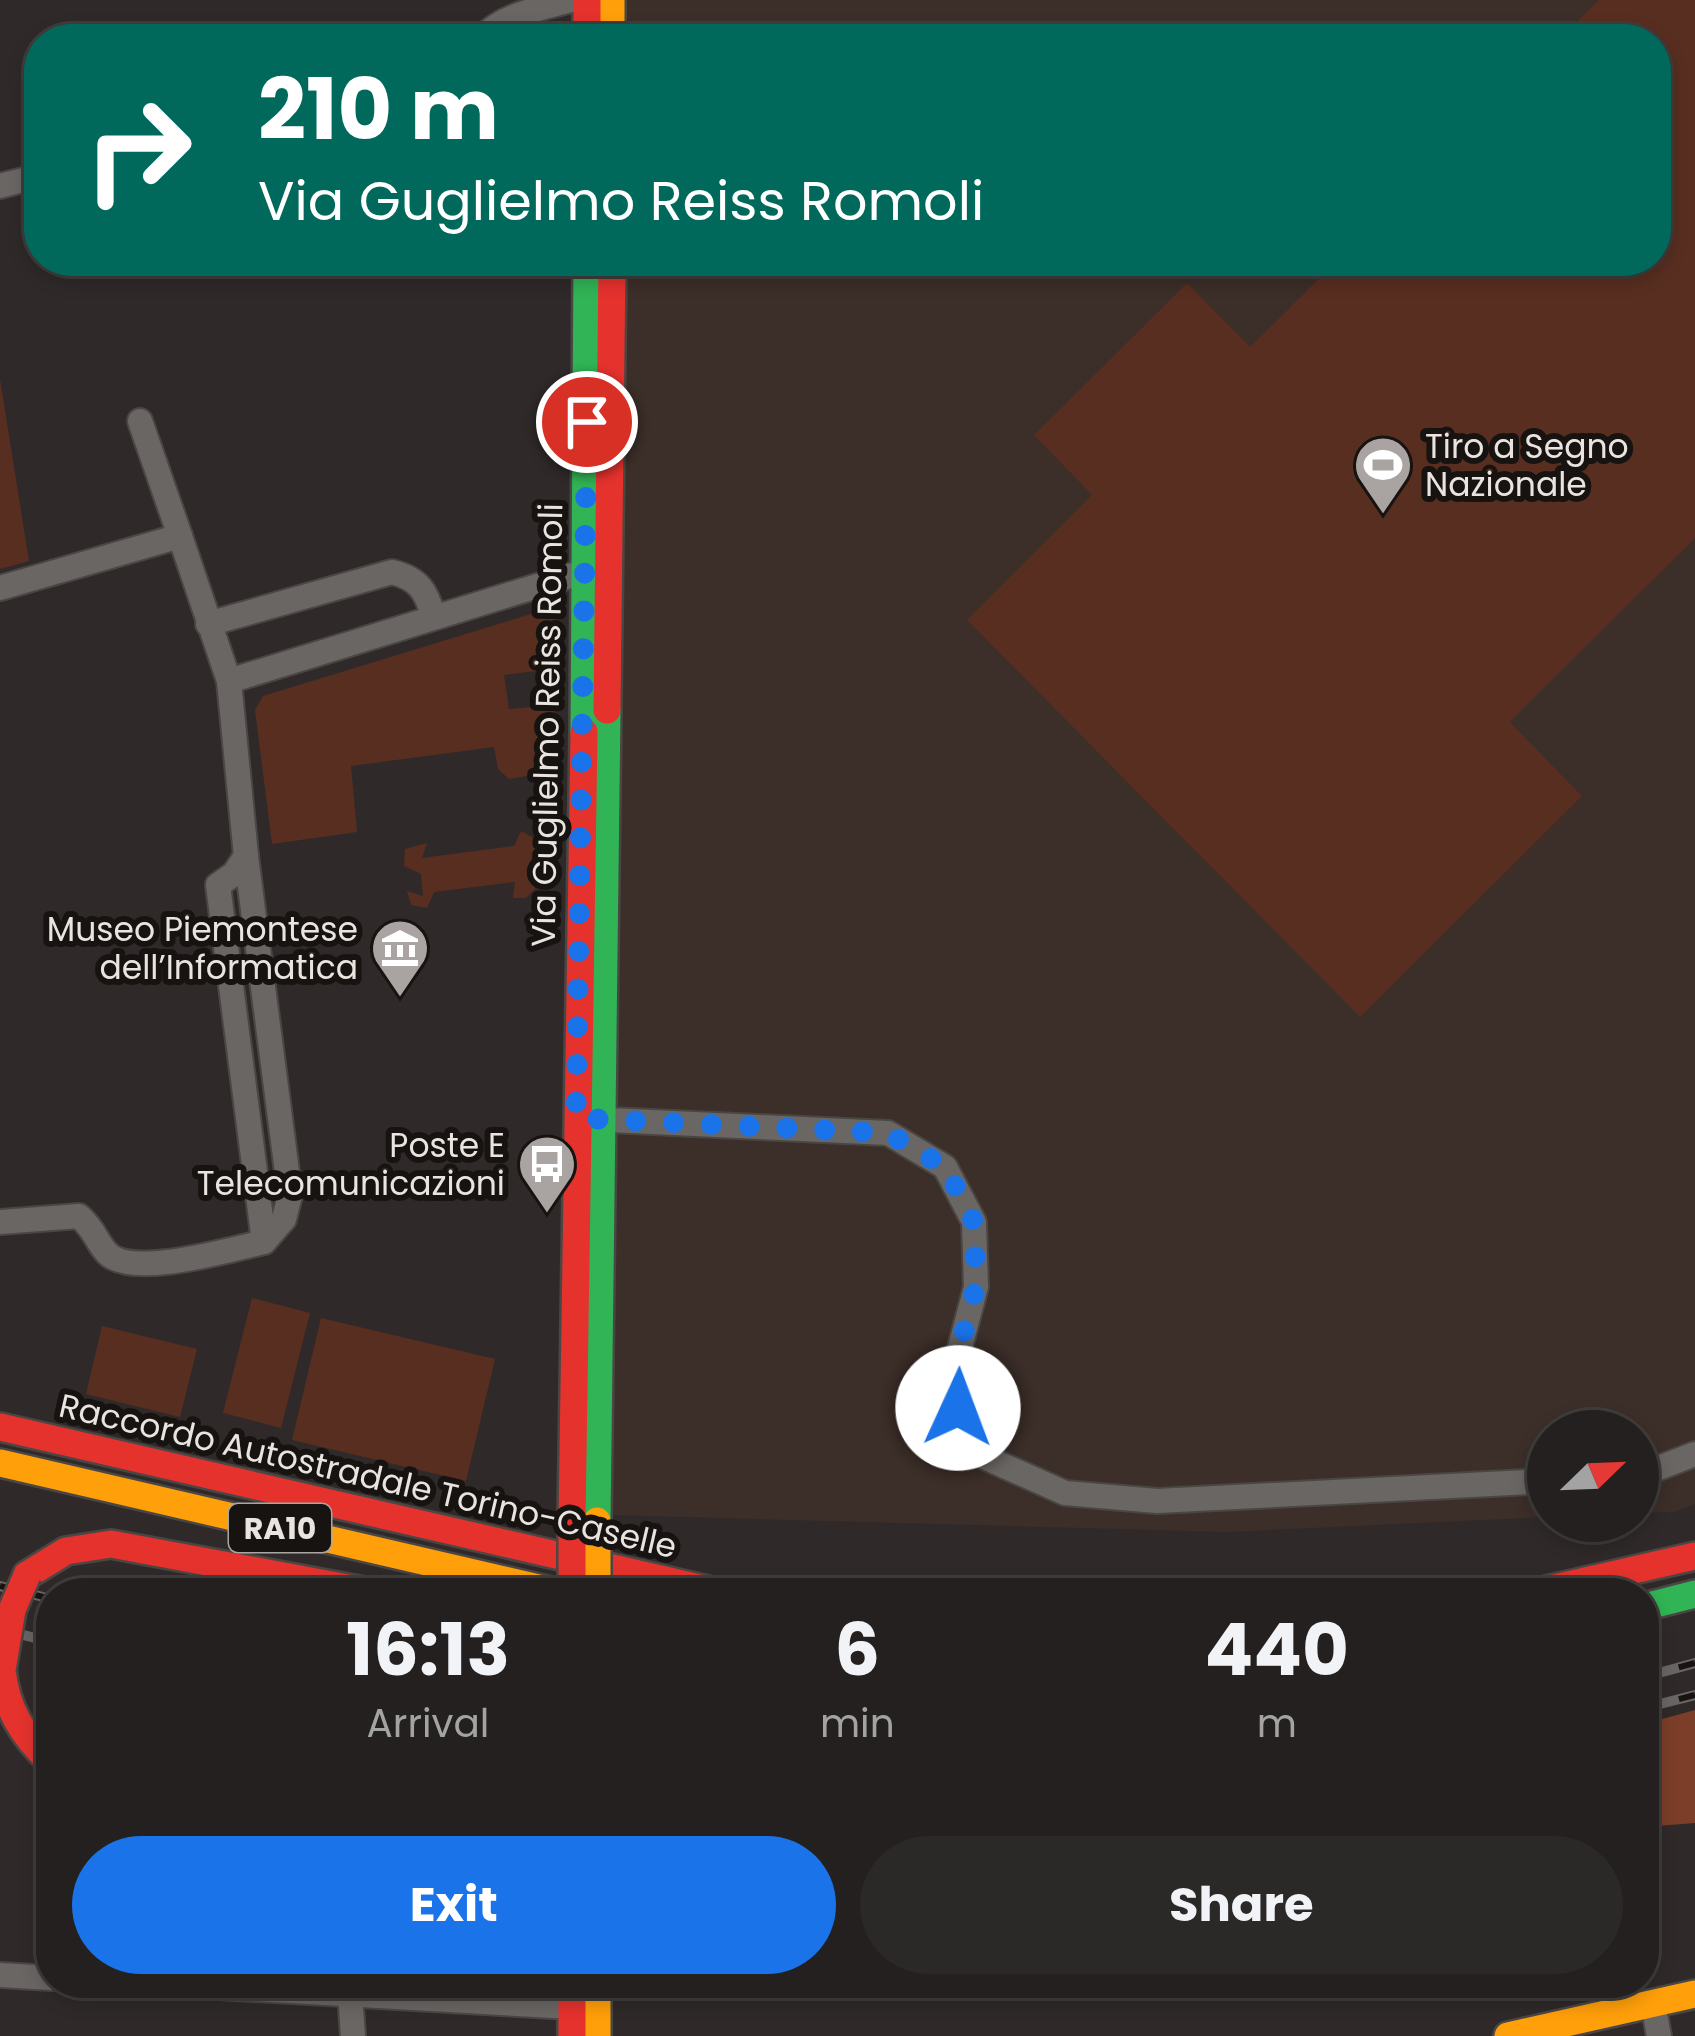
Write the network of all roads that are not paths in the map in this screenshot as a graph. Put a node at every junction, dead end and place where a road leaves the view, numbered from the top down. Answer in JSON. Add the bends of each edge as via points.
{"nodes":[{"id":1,"x":571,"y":0,"type":"edge"},
{"id":2,"x":497,"y":24,"type":"edge"},
{"id":3,"x":588,"y":276,"type":"edge"},
{"id":4,"x":610,"y":276,"type":"edge"},
{"id":5,"x":140,"y":421,"type":"dead end"},
{"id":6,"x":180,"y":536,"type":"junction"},
{"id":7,"x":598,"y":568,"type":"junction"},
{"id":8,"x":0,"y":588,"type":"edge"},
{"id":9,"x":434,"y":617,"type":"junction"},
{"id":10,"x":208,"y":624,"type":"junction"},
{"id":11,"x":229,"y":681,"type":"junction"},
{"id":12,"x":588,"y":1119,"type":"junction"},
{"id":13,"x":0,"y":1222,"type":"edge"},
{"id":14,"x":0,"y":1410,"type":"edge"},
{"id":15,"x":0,"y":1427,"type":"edge"},
{"id":16,"x":1695,"y":1454,"type":"edge"},
{"id":17,"x":0,"y":1463,"type":"edge"},
{"id":18,"x":1659,"y":1468,"type":"edge"},
{"id":19,"x":1527,"y":1481,"type":"edge"},
{"id":20,"x":247,"y":1483,"type":"junction"},
{"id":21,"x":585,"y":1520,"type":"junction"},
{"id":22,"x":1695,"y":1556,"type":"edge"},
{"id":23,"x":27,"y":1575,"type":"junction"},
{"id":24,"x":294,"y":1578,"type":"edge"},
{"id":25,"x":495,"y":1578,"type":"edge"},
{"id":26,"x":575,"y":1578,"type":"edge"},
{"id":27,"x":595,"y":1578,"type":"edge"},
{"id":28,"x":656,"y":1578,"type":"edge"},
{"id":29,"x":1599,"y":1578,"type":"edge"},
{"id":30,"x":1695,"y":1594,"type":"edge"},
{"id":31,"x":1659,"y":1602,"type":"edge"},
{"id":32,"x":0,"y":1603,"type":"edge"},
{"id":33,"x":2,"y":1670,"type":"edge"},
{"id":34,"x":36,"y":1747,"type":"edge"},
{"id":35,"x":0,"y":1975,"type":"edge"},
{"id":36,"x":36,"y":1977,"type":"edge"},
{"id":37,"x":1695,"y":1994,"type":"edge"},
{"id":38,"x":350,"y":1998,"type":"edge"},
{"id":39,"x":455,"y":1998,"type":"edge"},
{"id":40,"x":587,"y":2003,"type":"edge"},
{"id":41,"x":1653,"y":2004,"type":"junction"},
{"id":42,"x":353,"y":2036,"type":"edge"},
{"id":43,"x":572,"y":2036,"type":"edge"},
{"id":44,"x":1508,"y":2036,"type":"edge"},
{"id":45,"x":1659,"y":2036,"type":"edge"}],
"edges":[{"from":1,"to":2,"type":"street"},
{"from":3,"to":7,"type":"main road","name":"Via Guglielmo Reiss Romoli"},
{"from":4,"to":7,"type":"main road","name":"Via Guglielmo Reiss Romoli"},
{"from":5,"to":6,"type":"street"},
{"from":6,"to":8,"type":"street"},
{"from":6,"to":10,"type":"street"},
{"from":7,"to":9,"type":"street"},
{"from":7,"to":12,"type":"main road","name":"Via Guglielmo Reiss Romoli"},
{"from":9,"to":10,"type":"street","via":[[425,590],[392,572]]},
{"from":9,"to":11,"type":"street"},
{"from":10,"to":11,"type":"street"},
{"from":11,"to":13,"type":"street","via":[[290,1195],[284,1219],[264,1243],[146,1265],[106,1253],[79,1216]]},
{"from":12,"to":19,"type":"street","via":[[888,1133],[945,1167],[974,1222],[976,1287],[959,1351],[958,1408],[982,1456],[1065,1493],[1157,1501]]},
{"from":12,"to":21,"type":"main road","name":"Via Guglielmo Reiss Romoli"},
{"from":14,"to":20,"type":"main road","number":"RA10"},
{"from":15,"to":20,"type":"main road","name":"Raccordo Autostradale Torino-Caselle","number":"RA10"},
{"from":16,"to":18,"type":"street"},
{"from":17,"to":25,"type":"main road","number":"RA10"},
{"from":20,"to":28,"type":"main road","name":"Raccordo Autostradale Torino-Caselle","number":"RA10"},
{"from":21,"to":26,"type":"main road","name":"Via Guglielmo Reiss Romoli","bridge":true},
{"from":21,"to":27,"type":"main road","name":"Via Guglielmo Reiss Romoli","bridge":true},
{"from":22,"to":29,"type":"main road"},
{"from":23,"to":24,"type":"main road","number":"RA10","via":[[65,1550],[111,1544]]},
{"from":23,"to":32,"type":"main road","number":"RA10","bridge":true},
{"from":23,"to":33,"type":"main road","bridge":true},
{"from":30,"to":31,"type":"main road"},
{"from":33,"to":34,"type":"main road","via":[[20,1731]]},
{"from":35,"to":36,"type":"street"},
{"from":37,"to":41,"type":"main road"},
{"from":38,"to":42,"type":"street"},
{"from":39,"to":40,"type":"street"},
{"from":40,"to":43,"type":"main road"},
{"from":41,"to":44,"type":"main road"},
{"from":41,"to":45,"type":"street"}]}
